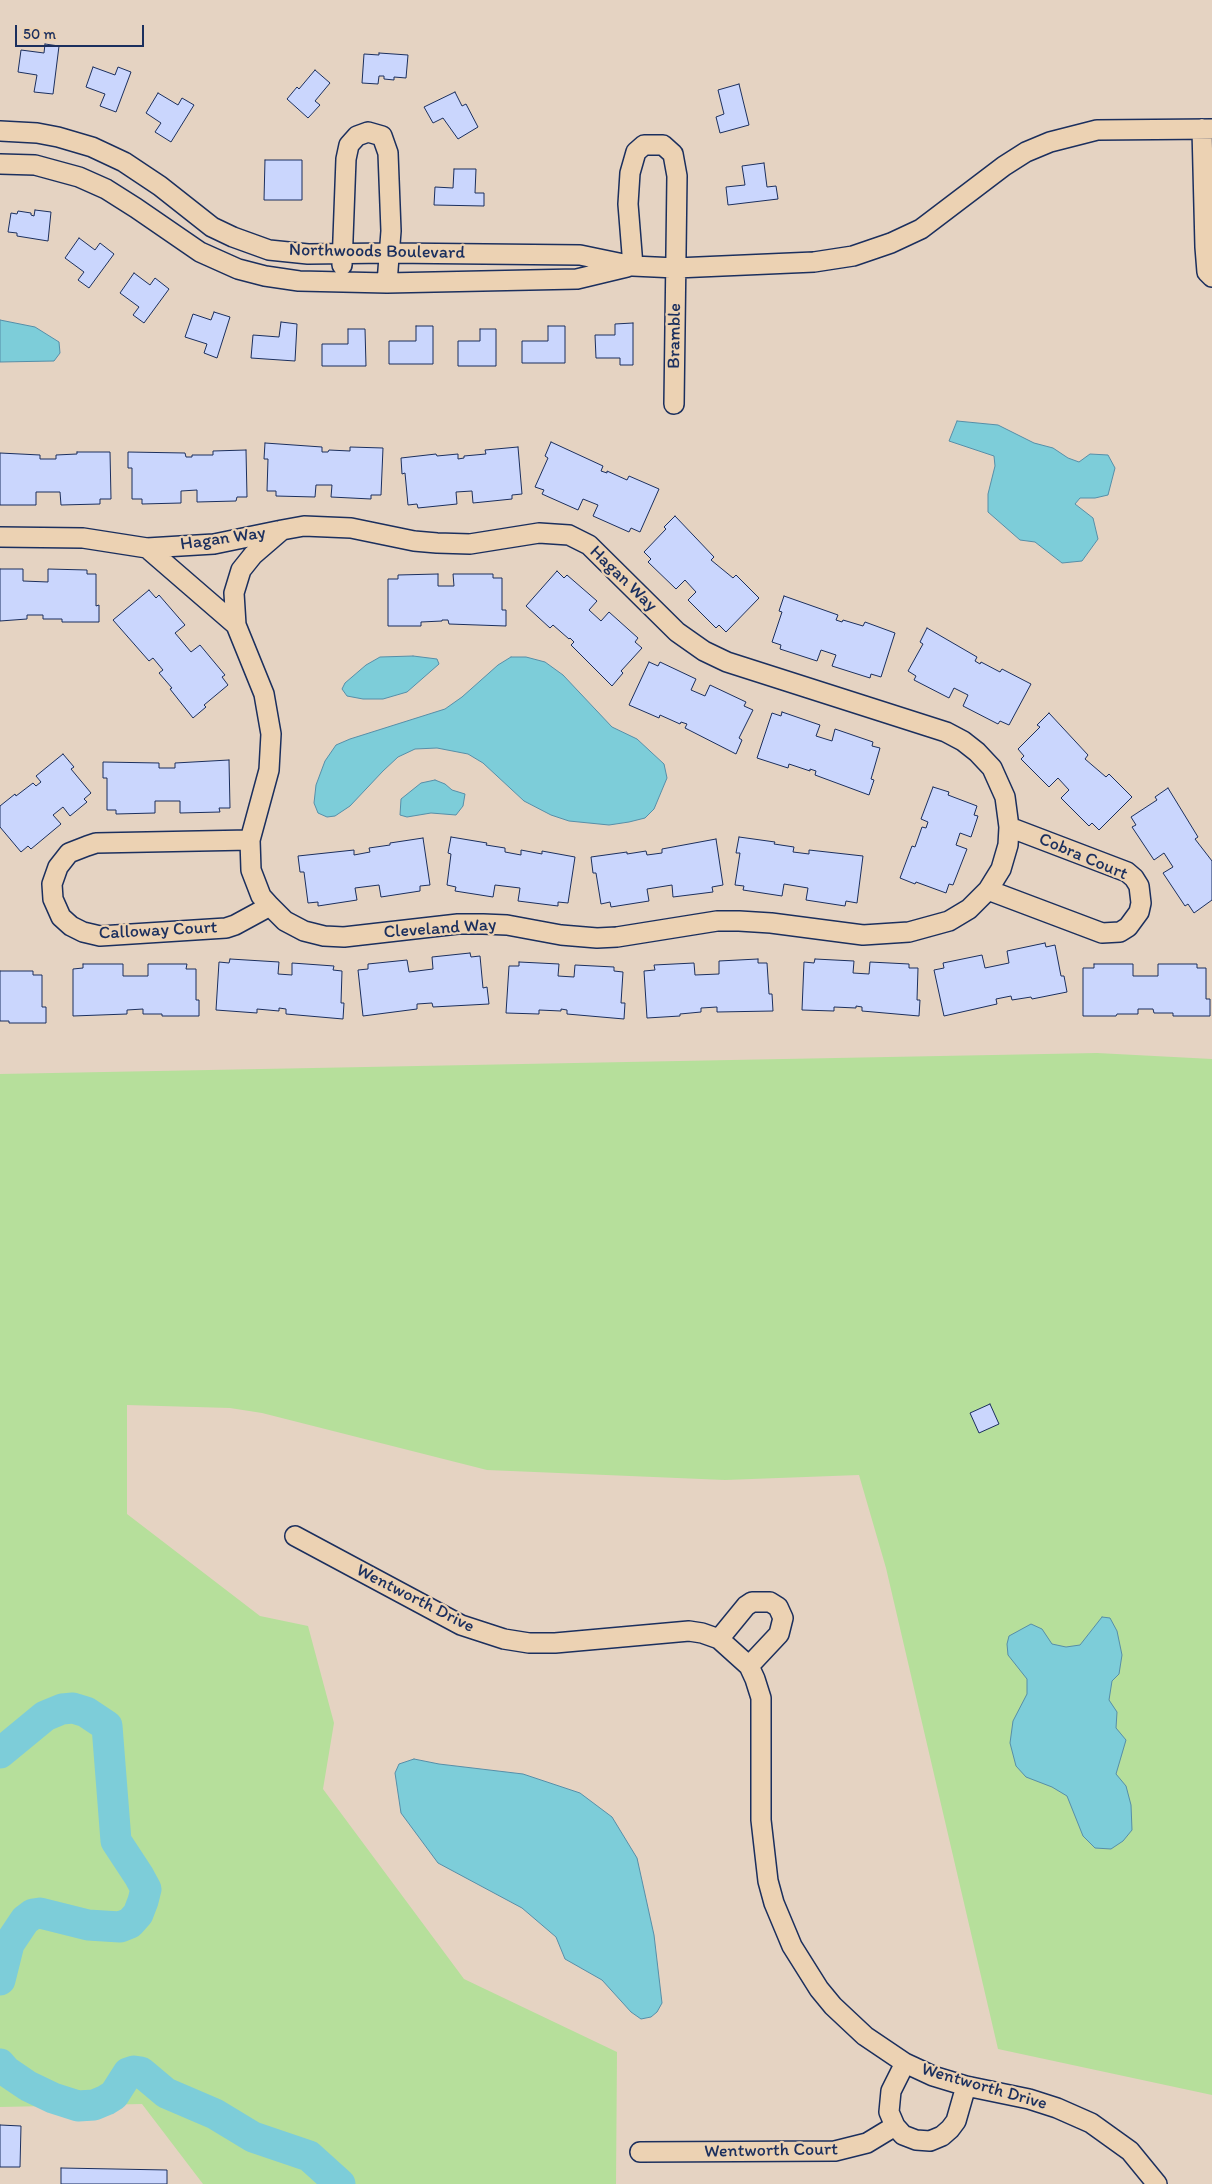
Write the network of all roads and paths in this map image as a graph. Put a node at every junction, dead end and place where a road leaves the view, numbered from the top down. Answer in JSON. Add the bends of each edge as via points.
{"nodes":[{"id":1,"x":1207,"y":129,"type":"edge"},
{"id":2,"x":0,"y":131,"type":"edge"},
{"id":3,"x":0,"y":164,"type":"edge"},
{"id":4,"x":389,"y":252,"type":"junction"},
{"id":5,"x":343,"y":254,"type":"junction"},
{"id":6,"x":633,"y":266,"type":"junction"},
{"id":7,"x":676,"y":268,"type":"junction"},
{"id":8,"x":1212,"y":277,"type":"edge"},
{"id":9,"x":341,"y":282,"type":"junction"},
{"id":10,"x":387,"y":283,"type":"junction"},
{"id":11,"x":674,"y":404,"type":"dead end"},
{"id":12,"x":282,"y":530,"type":"junction"},
{"id":13,"x":0,"y":537,"type":"edge"},
{"id":14,"x":147,"y":548,"type":"junction"},
{"id":15,"x":236,"y":626,"type":"junction"},
{"id":16,"x":1009,"y":827,"type":"junction"},
{"id":17,"x":250,"y":840,"type":"junction"},
{"id":18,"x":988,"y":890,"type":"junction"},
{"id":19,"x":270,"y":906,"type":"junction"},
{"id":20,"x":295,"y":1536,"type":"dead end"},
{"id":21,"x":719,"y":1639,"type":"junction"},
{"id":22,"x":749,"y":1666,"type":"junction"},
{"id":23,"x":905,"y":2062,"type":"junction"},
{"id":24,"x":966,"y":2086,"type":"junction"},
{"id":25,"x":895,"y":2126,"type":"junction"},
{"id":26,"x":640,"y":2152,"type":"dead end"},
{"id":27,"x":1157,"y":2184,"type":"edge"}],
"edges":[{"from":1,"to":7,"type":"street","name":"Northwoods Boulevard","via":[[1097,130],[1050,142],[1004,166],[921,229],[852,256],[814,262]]},
{"from":1,"to":8,"type":"street","via":[[1204,247],[1207,272]]},
{"from":2,"to":5,"type":"street","name":"Northwoods Boulevard","via":[[51,136],[92,147],[124,162],[160,186],[212,227],[268,250]]},
{"from":3,"to":9,"type":"street","name":"Northwoods Boulevard","via":[[35,166],[79,177],[106,189],[200,252],[238,269],[299,281]]},
{"from":4,"to":5,"type":"street","name":"Northwoods Boulevard"},
{"from":4,"to":5,"type":"street","via":[[388,153],[382,136],[368,132],[357,136],[348,145]]},
{"from":4,"to":6,"type":"street","name":"Northwoods Boulevard","via":[[580,254]]},
{"from":4,"to":10,"type":"street"},
{"from":5,"to":9,"type":"street"},
{"from":6,"to":7,"type":"street","name":"Northwoods Boulevard"},
{"from":6,"to":7,"type":"street","name":"Bramble","via":[[628,204],[630,173],[636,152],[644,145],[663,145],[674,154],[677,176]]},
{"from":6,"to":10,"type":"street","name":"Northwoods Boulevard","via":[[576,279]]},
{"from":7,"to":11,"type":"street","name":"Bramble"},
{"from":9,"to":10,"type":"street","name":"Northwoods Boulevard"},
{"from":12,"to":14,"type":"street","name":"Hagan Way","via":[[214,544]]},
{"from":12,"to":15,"type":"street","name":"Cleveland Way","via":[[241,570],[234,593]]},
{"from":12,"to":16,"type":"street","name":"Hagan Way","via":[[304,526],[351,528],[414,541],[457,544],[539,533],[569,535],[589,545],[677,632],[710,654],[963,740],[985,760],[998,781],[1007,806]]},
{"from":13,"to":14,"type":"street","name":"Hagan Way","via":[[83,538]]},
{"from":14,"to":15,"type":"street","name":"Cleveland Way"},
{"from":15,"to":17,"type":"street","name":"Cleveland Way","via":[[264,694],[271,734],[270,770]]},
{"from":16,"to":18,"type":"street","name":"Hagan Way","via":[[1004,861]]},
{"from":16,"to":18,"type":"street","name":"Cobra Court","via":[[1127,872],[1139,886],[1139,912],[1120,932],[1102,933]]},
{"from":17,"to":19,"type":"street","name":"Cleveland Way","via":[[251,870],[261,896]]},
{"from":17,"to":19,"type":"street","name":"Calloway Court","via":[[96,843],[70,853],[58,867],[52,884],[53,899],[61,917],[71,926],[100,936],[226,928]]},
{"from":18,"to":19,"type":"street","name":"Cleveland Way","via":[[969,909],[943,923],[910,932],[863,935],[739,920],[597,938],[483,924],[344,937],[304,931],[285,921]]},
{"from":20,"to":21,"type":"street","name":"Wentworth Drive","via":[[461,1625],[504,1639],[555,1643],[689,1631]]},
{"from":21,"to":22,"type":"street","name":"Wentworth Drive"},
{"from":21,"to":22,"type":"street","via":[[752,1602],[770,1602],[778,1608],[783,1618],[779,1634]]},
{"from":22,"to":23,"type":"street","name":"Wentworth Drive","via":[[762,1710],[762,1843],[768,1881],[782,1925],[803,1966],[833,2006],[865,2036]]},
{"from":23,"to":24,"type":"street","name":"Wentworth Drive","via":[[933,2076]]},
{"from":23,"to":25,"type":"street","via":[[888,2099],[888,2112]]},
{"from":24,"to":25,"type":"street","via":[[956,2121],[942,2136],[930,2141],[916,2140],[903,2135]]},
{"from":24,"to":27,"type":"street","name":"Wentworth Drive","via":[[1028,2099],[1091,2123],[1130,2151]]},
{"from":25,"to":26,"type":"street","name":"Wentworth Court","via":[[867,2143],[835,2152]]}]}
